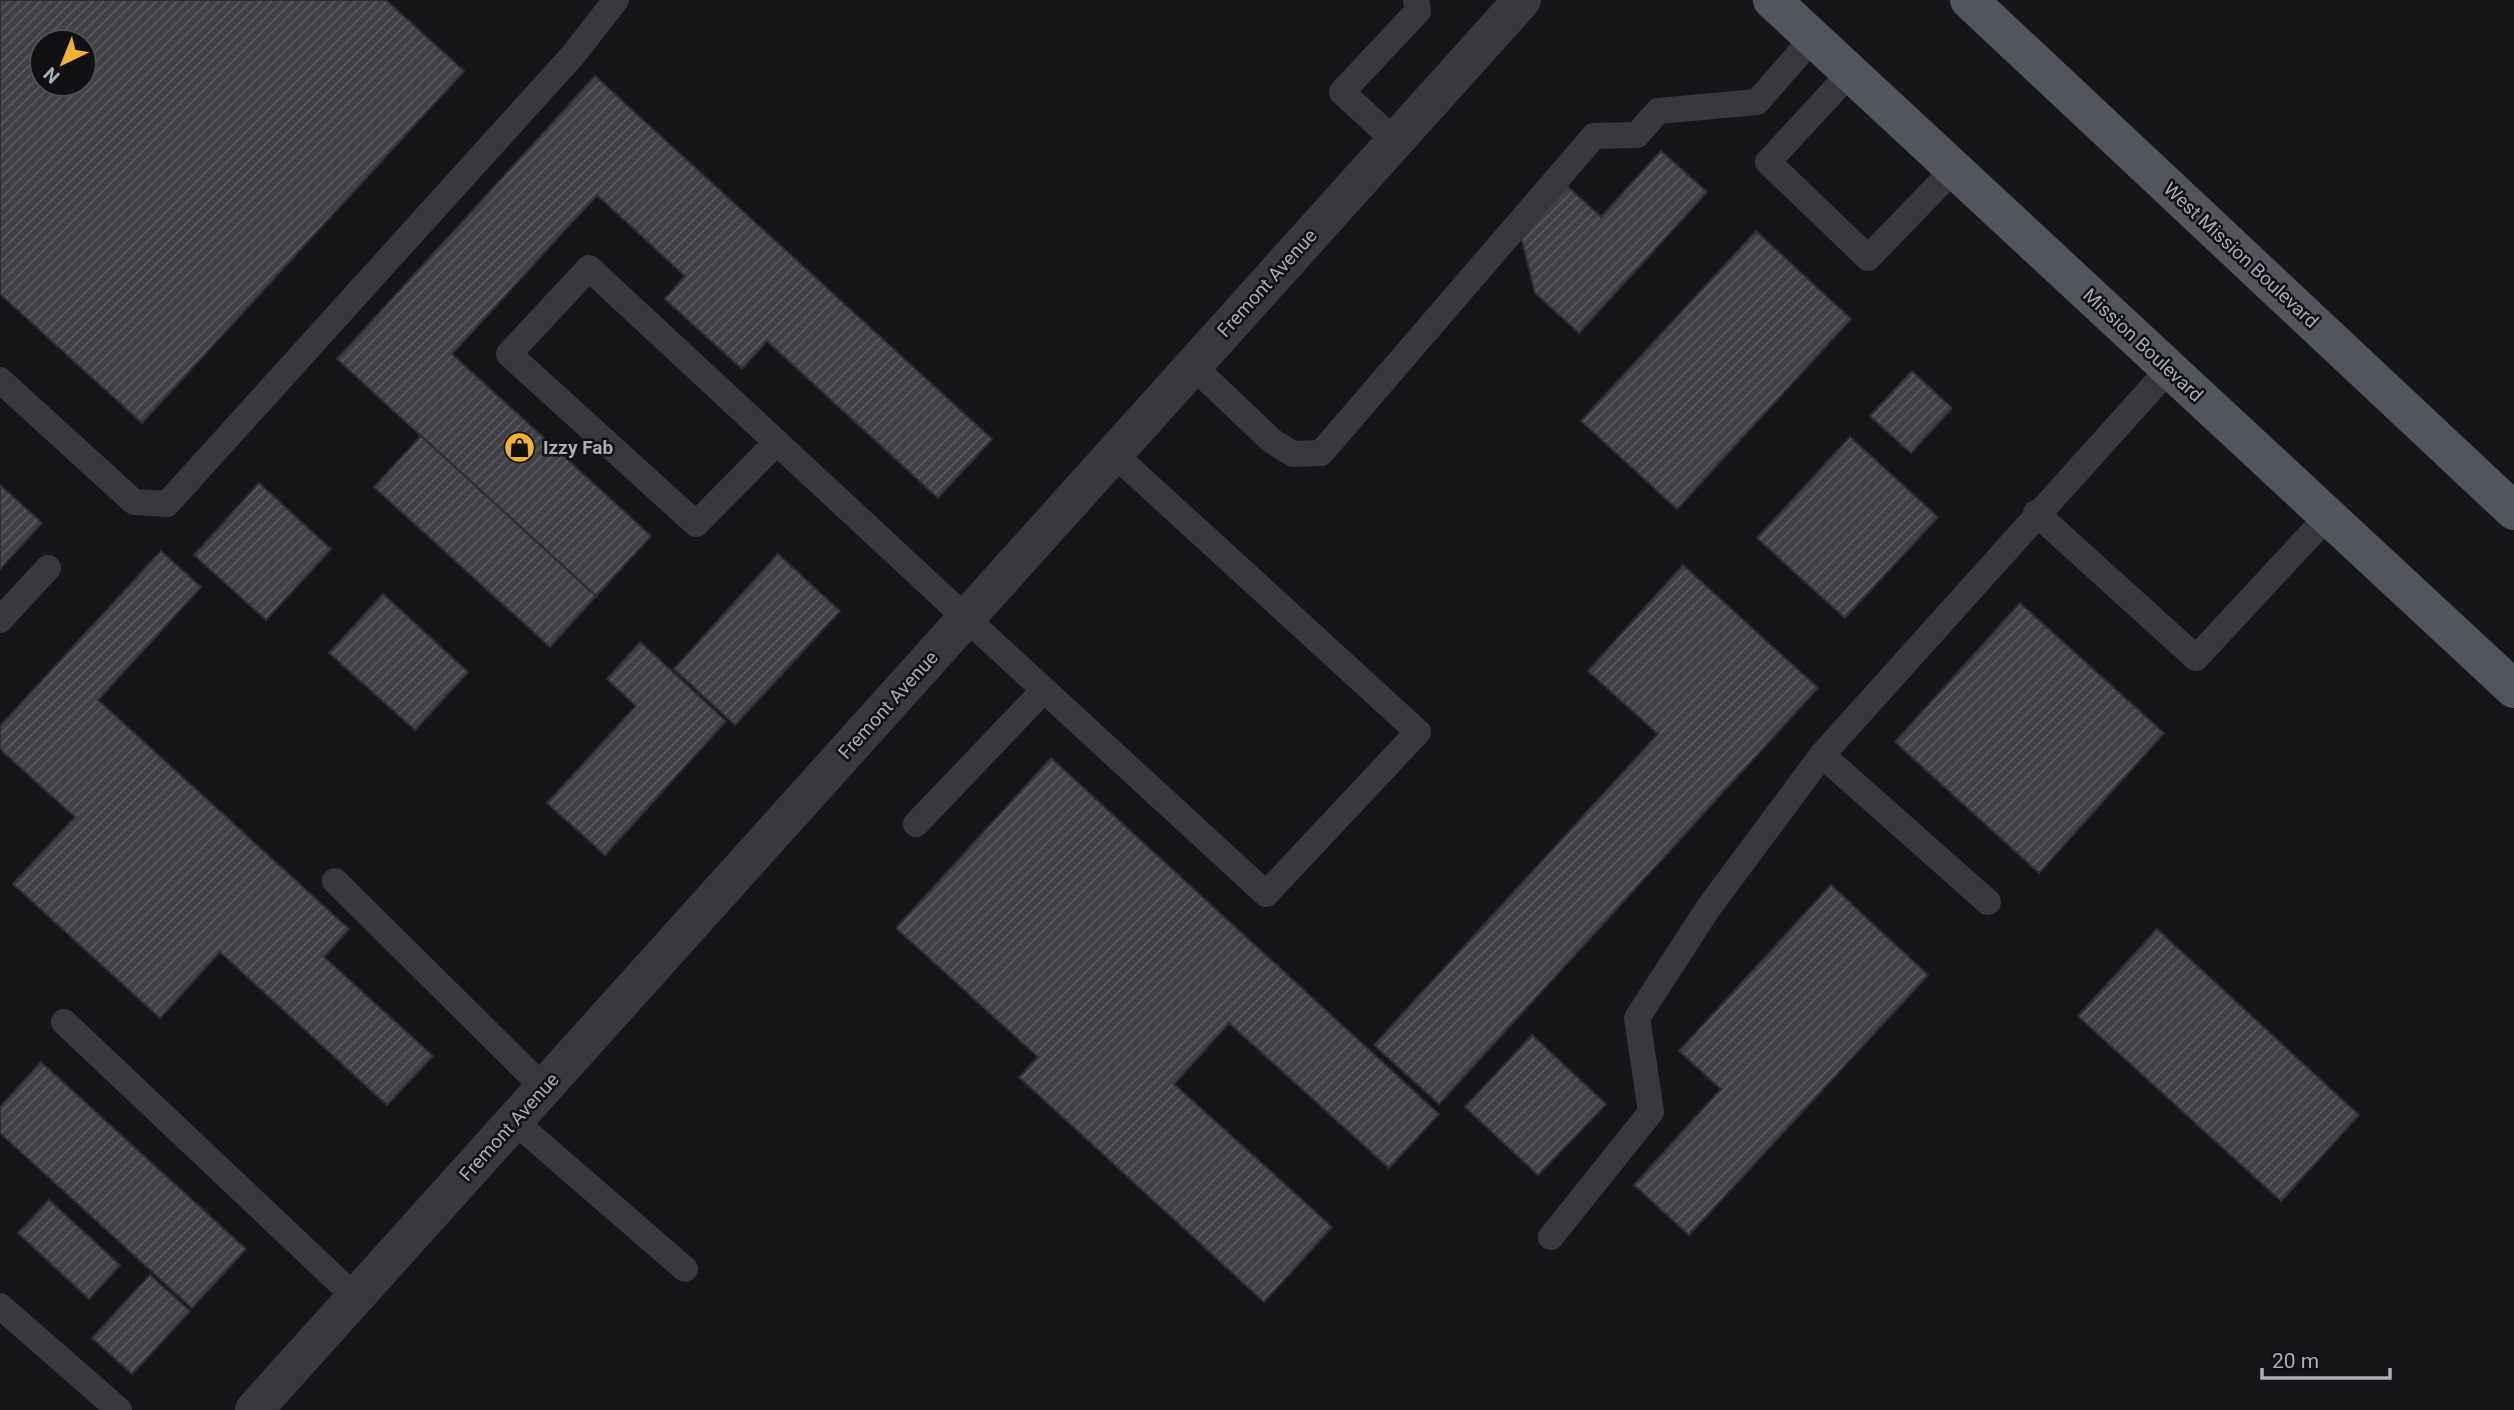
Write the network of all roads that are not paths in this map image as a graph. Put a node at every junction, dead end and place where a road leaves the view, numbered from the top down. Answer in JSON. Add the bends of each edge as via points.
{"nodes":[{"id":1,"x":616,"y":0,"type":"edge"},
{"id":2,"x":1416,"y":0,"type":"edge"},
{"id":3,"x":1522,"y":0,"type":"edge"},
{"id":4,"x":1772,"y":0,"type":"edge"},
{"id":5,"x":1969,"y":0,"type":"edge"},
{"id":6,"x":1813,"y":38,"type":"junction"},
{"id":7,"x":1851,"y":72,"type":"junction"},
{"id":8,"x":1395,"y":141,"type":"junction"},
{"id":9,"x":1955,"y":168,"type":"junction"},
{"id":10,"x":1193,"y":366,"type":"junction"},
{"id":11,"x":2169,"y":369,"type":"junction"},
{"id":12,"x":0,"y":380,"type":"edge"},
{"id":13,"x":777,"y":442,"type":"junction"},
{"id":14,"x":1114,"y":454,"type":"junction"},
{"id":15,"x":2514,"y":511,"type":"edge"},
{"id":16,"x":2036,"y":513,"type":"junction"},
{"id":17,"x":2327,"y":517,"type":"junction"},
{"id":18,"x":48,"y":568,"type":"dead end"},
{"id":19,"x":0,"y":620,"type":"edge"},
{"id":20,"x":965,"y":620,"type":"junction"},
{"id":21,"x":2514,"y":689,"type":"edge"},
{"id":22,"x":1043,"y":691,"type":"junction"},
{"id":23,"x":1822,"y":754,"type":"junction"},
{"id":24,"x":916,"y":824,"type":"dead end"},
{"id":25,"x":335,"y":881,"type":"dead end"},
{"id":26,"x":1987,"y":902,"type":"dead end"},
{"id":27,"x":64,"y":1022,"type":"dead end"},
{"id":28,"x":544,"y":1088,"type":"junction"},
{"id":29,"x":514,"y":1121,"type":"junction"},
{"id":30,"x":1551,"y":1237,"type":"dead end"},
{"id":31,"x":685,"y":1269,"type":"dead end"},
{"id":32,"x":355,"y":1297,"type":"junction"},
{"id":33,"x":0,"y":1306,"type":"edge"},
{"id":34,"x":119,"y":1410,"type":"edge"},
{"id":35,"x":254,"y":1410,"type":"edge"}],
"edges":[{"from":1,"to":12,"type":"lane","via":[[573,55],[167,504],[134,502]]},
{"from":2,"to":8,"type":"lane","via":[[1418,11],[1342,92]]},
{"from":3,"to":8,"type":"street","name":"Fremont Avenue"},
{"from":4,"to":6,"type":"main road","name":"Mission Boulevard"},
{"from":5,"to":15,"type":"main road","name":"West Mission Boulevard"},
{"from":6,"to":7,"type":"main road","name":"Mission Boulevard"},
{"from":6,"to":10,"type":"lane","via":[[1757,102],[1658,111],[1637,135],[1594,136],[1321,453],[1293,454],[1272,441]]},
{"from":7,"to":9,"type":"main road","name":"Mission Boulevard"},
{"from":7,"to":9,"type":"lane","via":[[1768,162],[1868,258]]},
{"from":8,"to":10,"type":"street","name":"Fremont Avenue"},
{"from":9,"to":11,"type":"main road","name":"Mission Boulevard"},
{"from":10,"to":14,"type":"street","name":"Fremont Avenue"},
{"from":11,"to":16,"type":"lane"},
{"from":11,"to":17,"type":"main road","name":"Mission Boulevard"},
{"from":13,"to":13,"type":"lane","via":[[589,268],[509,354],[696,524]]},
{"from":13,"to":20,"type":"lane"},
{"from":14,"to":20,"type":"street","name":"Fremont Avenue"},
{"from":14,"to":22,"type":"lane","via":[[1418,732],[1266,894]]},
{"from":16,"to":17,"type":"lane","via":[[2196,658]]},
{"from":16,"to":23,"type":"lane"},
{"from":17,"to":21,"type":"main road","name":"Mission Boulevard"},
{"from":18,"to":19,"type":"lane"},
{"from":20,"to":22,"type":"lane"},
{"from":20,"to":28,"type":"street","name":"Fremont Avenue"},
{"from":22,"to":24,"type":"lane"},
{"from":23,"to":26,"type":"lane"},
{"from":23,"to":30,"type":"lane","via":[[1709,907],[1637,1018],[1651,1112]]},
{"from":25,"to":28,"type":"lane"},
{"from":27,"to":32,"type":"lane"},
{"from":28,"to":29,"type":"street","name":"Fremont Avenue"},
{"from":29,"to":31,"type":"lane"},
{"from":29,"to":32,"type":"street","name":"Fremont Avenue"},
{"from":32,"to":35,"type":"street","name":"Fremont Avenue"},
{"from":33,"to":34,"type":"lane"}]}
